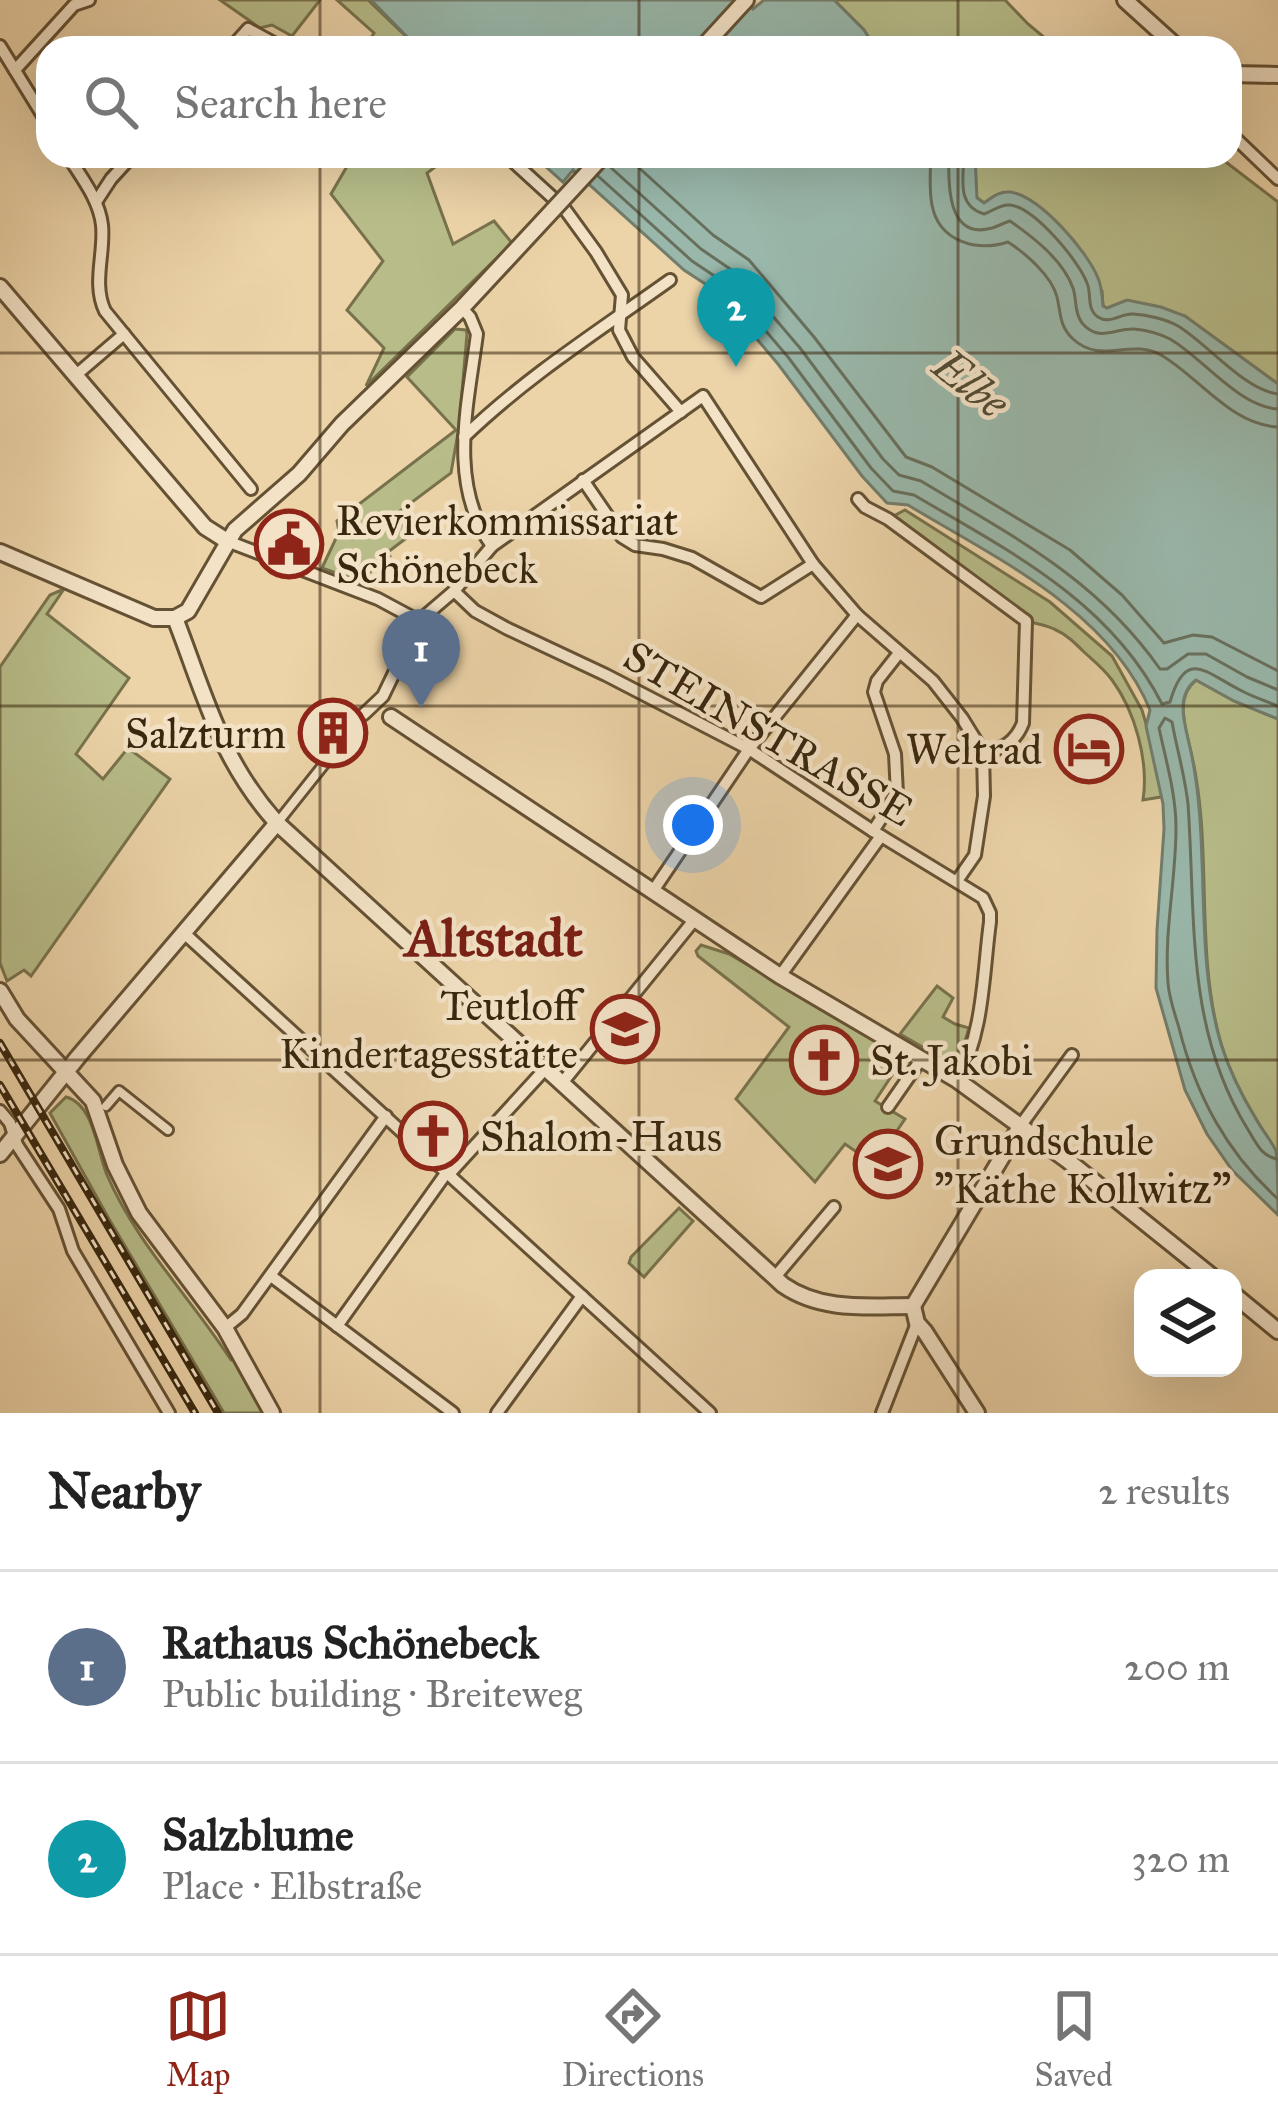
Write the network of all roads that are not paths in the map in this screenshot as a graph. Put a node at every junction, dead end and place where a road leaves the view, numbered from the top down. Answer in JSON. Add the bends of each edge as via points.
{"nodes":[{"id":1,"x":89,"y":0,"type":"edge"},
{"id":2,"x":746,"y":0,"type":"edge"},
{"id":3,"x":1125,"y":0,"type":"edge"},
{"id":4,"x":46,"y":36,"type":"edge"},
{"id":5,"x":713,"y":36,"type":"edge"},
{"id":6,"x":1165,"y":36,"type":"edge"},
{"id":7,"x":0,"y":46,"type":"edge"},
{"id":8,"x":36,"y":47,"type":"edge"},
{"id":9,"x":15,"y":70,"type":"junction"},
{"id":10,"x":1242,"y":74,"type":"edge"},
{"id":11,"x":1278,"y":76,"type":"edge"},
{"id":12,"x":36,"y":104,"type":"edge"},
{"id":13,"x":1242,"y":144,"type":"edge"},
{"id":14,"x":75,"y":168,"type":"edge"},
{"id":15,"x":121,"y":168,"type":"edge"},
{"id":16,"x":521,"y":168,"type":"edge"},
{"id":17,"x":592,"y":168,"type":"edge"},
{"id":18,"x":1278,"y":179,"type":"edge"},
{"id":19,"x":96,"y":202,"type":"junction"},
{"id":20,"x":670,"y":280,"type":"dead end"},
{"id":21,"x":0,"y":287,"type":"edge"},
{"id":22,"x":462,"y":308,"type":"junction"},
{"id":23,"x":621,"y":315,"type":"junction"},
{"id":24,"x":124,"y":334,"type":"junction"},
{"id":25,"x":76,"y":375,"type":"junction"},
{"id":26,"x":681,"y":412,"type":"junction"},
{"id":27,"x":464,"y":437,"type":"junction"},
{"id":28,"x":583,"y":480,"type":"junction"},
{"id":29,"x":251,"y":489,"type":"dead end"},
{"id":30,"x":858,"y":499,"type":"dead end"},
{"id":31,"x":227,"y":541,"type":"junction"},
{"id":32,"x":492,"y":546,"type":"junction"},
{"id":33,"x":0,"y":552,"type":"edge"},
{"id":34,"x":813,"y":564,"type":"junction"},
{"id":35,"x":454,"y":590,"type":"junction"},
{"id":36,"x":856,"y":615,"type":"junction"},
{"id":37,"x":175,"y":619,"type":"junction"},
{"id":38,"x":419,"y":621,"type":"junction"},
{"id":39,"x":899,"y":653,"type":"junction"},
{"id":40,"x":383,"y":696,"type":"junction"},
{"id":41,"x":364,"y":713,"type":"joint"},
{"id":42,"x":391,"y":717,"type":"joint"},
{"id":43,"x":749,"y":749,"type":"junction"},
{"id":44,"x":983,"y":752,"type":"junction"},
{"id":45,"x":277,"y":824,"type":"junction"},
{"id":46,"x":877,"y":833,"type":"junction"},
{"id":47,"x":957,"y":881,"type":"junction"},
{"id":48,"x":652,"y":890,"type":"junction"},
{"id":49,"x":694,"y":919,"type":"junction"},
{"id":50,"x":184,"y":933,"type":"junction"},
{"id":51,"x":780,"y":976,"type":"junction"},
{"id":52,"x":0,"y":992,"type":"edge"},
{"id":53,"x":1072,"y":1055,"type":"dead end"},
{"id":54,"x":922,"y":1058,"type":"junction"},
{"id":55,"x":546,"y":1068,"type":"junction"},
{"id":56,"x":67,"y":1072,"type":"junction"},
{"id":57,"x":957,"y":1080,"type":"junction"},
{"id":58,"x":562,"y":1083,"type":"junction"},
{"id":59,"x":106,"y":1106,"type":"dead end"},
{"id":60,"x":888,"y":1107,"type":"dead end"},
{"id":61,"x":0,"y":1112,"type":"edge"},
{"id":62,"x":386,"y":1117,"type":"junction"},
{"id":63,"x":1021,"y":1125,"type":"junction"},
{"id":64,"x":168,"y":1130,"type":"dead end"},
{"id":65,"x":14,"y":1136,"type":"junction"},
{"id":66,"x":0,"y":1154,"type":"edge"},
{"id":67,"x":448,"y":1173,"type":"junction"},
{"id":68,"x":834,"y":1207,"type":"dead end"},
{"id":69,"x":1203,"y":1269,"type":"edge"},
{"id":70,"x":271,"y":1276,"type":"junction"},
{"id":71,"x":775,"y":1277,"type":"junction"},
{"id":72,"x":582,"y":1296,"type":"junction"},
{"id":73,"x":1242,"y":1301,"type":"edge"},
{"id":74,"x":913,"y":1306,"type":"junction"},
{"id":75,"x":916,"y":1323,"type":"junction"},
{"id":76,"x":338,"y":1326,"type":"junction"},
{"id":77,"x":225,"y":1328,"type":"junction"},
{"id":78,"x":1278,"y":1330,"type":"edge"},
{"id":79,"x":169,"y":1413,"type":"edge"},
{"id":80,"x":272,"y":1413,"type":"edge"},
{"id":81,"x":453,"y":1413,"type":"edge"},
{"id":82,"x":497,"y":1413,"type":"edge"},
{"id":83,"x":710,"y":1413,"type":"edge"},
{"id":84,"x":882,"y":1413,"type":"edge"},
{"id":85,"x":977,"y":1413,"type":"edge"}],
"edges":[{"from":1,"to":4,"type":"street"},
{"from":2,"to":5,"type":"street"},
{"from":3,"to":6,"type":"street"},
{"from":7,"to":9,"type":"street"},
{"from":8,"to":9,"type":"street"},
{"from":9,"to":12,"type":"street"},
{"from":10,"to":11,"type":"street"},
{"from":13,"to":18,"type":"street"},
{"from":14,"to":19,"type":"street"},
{"from":15,"to":19,"type":"street"},
{"from":16,"to":23,"type":"street","via":[[596,252],[622,296]]},
{"from":17,"to":22,"type":"street","bridge":true},
{"from":19,"to":24,"type":"street","via":[[100,302]]},
{"from":20,"to":23,"type":"street"},
{"from":21,"to":25,"type":"street"},
{"from":22,"to":27,"type":"street","via":[[477,334]]},
{"from":22,"to":31,"type":"street"},
{"from":23,"to":26,"type":"street","via":[[619,330],[633,357]]},
{"from":23,"to":27,"type":"street"},
{"from":24,"to":25,"type":"street"},
{"from":24,"to":29,"type":"street"},
{"from":25,"to":31,"type":"street","via":[[205,527]]},
{"from":26,"to":28,"type":"street"},
{"from":26,"to":34,"type":"street","via":[[703,396]]},
{"from":27,"to":32,"type":"street","via":[[466,485]]},
{"from":28,"to":32,"type":"street"},
{"from":28,"to":34,"type":"street","via":[[622,537],[692,558],[761,597]]},
{"from":30,"to":44,"type":"street","via":[[1026,621],[1023,723],[1012,740]]},
{"from":31,"to":37,"type":"street","via":[[188,611]]},
{"from":31,"to":38,"type":"street"},
{"from":32,"to":35,"type":"street"},
{"from":33,"to":37,"type":"street","via":[[154,618]]},
{"from":34,"to":36,"type":"street"},
{"from":35,"to":38,"type":"street"},
{"from":35,"to":43,"type":"street","name":"STEINSTRASSE","via":[[475,611]]},
{"from":36,"to":39,"type":"street"},
{"from":36,"to":43,"type":"street"},
{"from":37,"to":45,"type":"street","via":[[231,761]]},
{"from":38,"to":40,"type":"street"},
{"from":39,"to":44,"type":"street","via":[[933,681]]},
{"from":39,"to":46,"type":"street","via":[[874,692],[898,772],[897,794]]},
{"from":40,"to":41,"type":"street"},
{"from":40,"to":42,"type":"street"},
{"from":41,"to":45,"type":"street"},
{"from":42,"to":48,"type":"street"},
{"from":43,"to":46,"type":"street","name":"STEINSTRASSE"},
{"from":43,"to":48,"type":"street"},
{"from":44,"to":47,"type":"street","via":[[975,855]]},
{"from":45,"to":50,"type":"street"},
{"from":45,"to":55,"type":"street"},
{"from":46,"to":47,"type":"street","name":"STEINSTRASSE"},
{"from":46,"to":51,"type":"street"},
{"from":47,"to":57,"type":"street","name":"STEINSTRASSE","via":[[986,902],[990,922],[978,1016]]},
{"from":48,"to":49,"type":"street"},
{"from":49,"to":51,"type":"street"},
{"from":49,"to":58,"type":"street"},
{"from":50,"to":56,"type":"street"},
{"from":50,"to":62,"type":"street"},
{"from":51,"to":54,"type":"street"},
{"from":52,"to":56,"type":"street"},
{"from":53,"to":63,"type":"street"},
{"from":54,"to":57,"type":"street"},
{"from":54,"to":60,"type":"street"},
{"from":55,"to":58,"type":"street"},
{"from":55,"to":67,"type":"street"},
{"from":56,"to":65,"type":"street"},
{"from":56,"to":77,"type":"street","via":[[97,1108],[139,1213]]},
{"from":57,"to":63,"type":"street"},
{"from":58,"to":71,"type":"street"},
{"from":59,"to":64,"type":"street","via":[[119,1091]]},
{"from":61,"to":65,"type":"street"},
{"from":62,"to":67,"type":"street"},
{"from":62,"to":70,"type":"street"},
{"from":63,"to":69,"type":"street"},
{"from":63,"to":74,"type":"street"},
{"from":65,"to":66,"type":"street"},
{"from":65,"to":79,"type":"street"},
{"from":67,"to":72,"type":"street"},
{"from":67,"to":76,"type":"street"},
{"from":68,"to":71,"type":"street"},
{"from":70,"to":76,"type":"street"},
{"from":70,"to":77,"type":"street"},
{"from":71,"to":74,"type":"street","via":[[816,1302]]},
{"from":72,"to":82,"type":"street"},
{"from":72,"to":83,"type":"street"},
{"from":73,"to":78,"type":"street"},
{"from":74,"to":75,"type":"street"},
{"from":75,"to":84,"type":"street"},
{"from":75,"to":85,"type":"street"},
{"from":76,"to":81,"type":"street"},
{"from":77,"to":80,"type":"street"}]}
